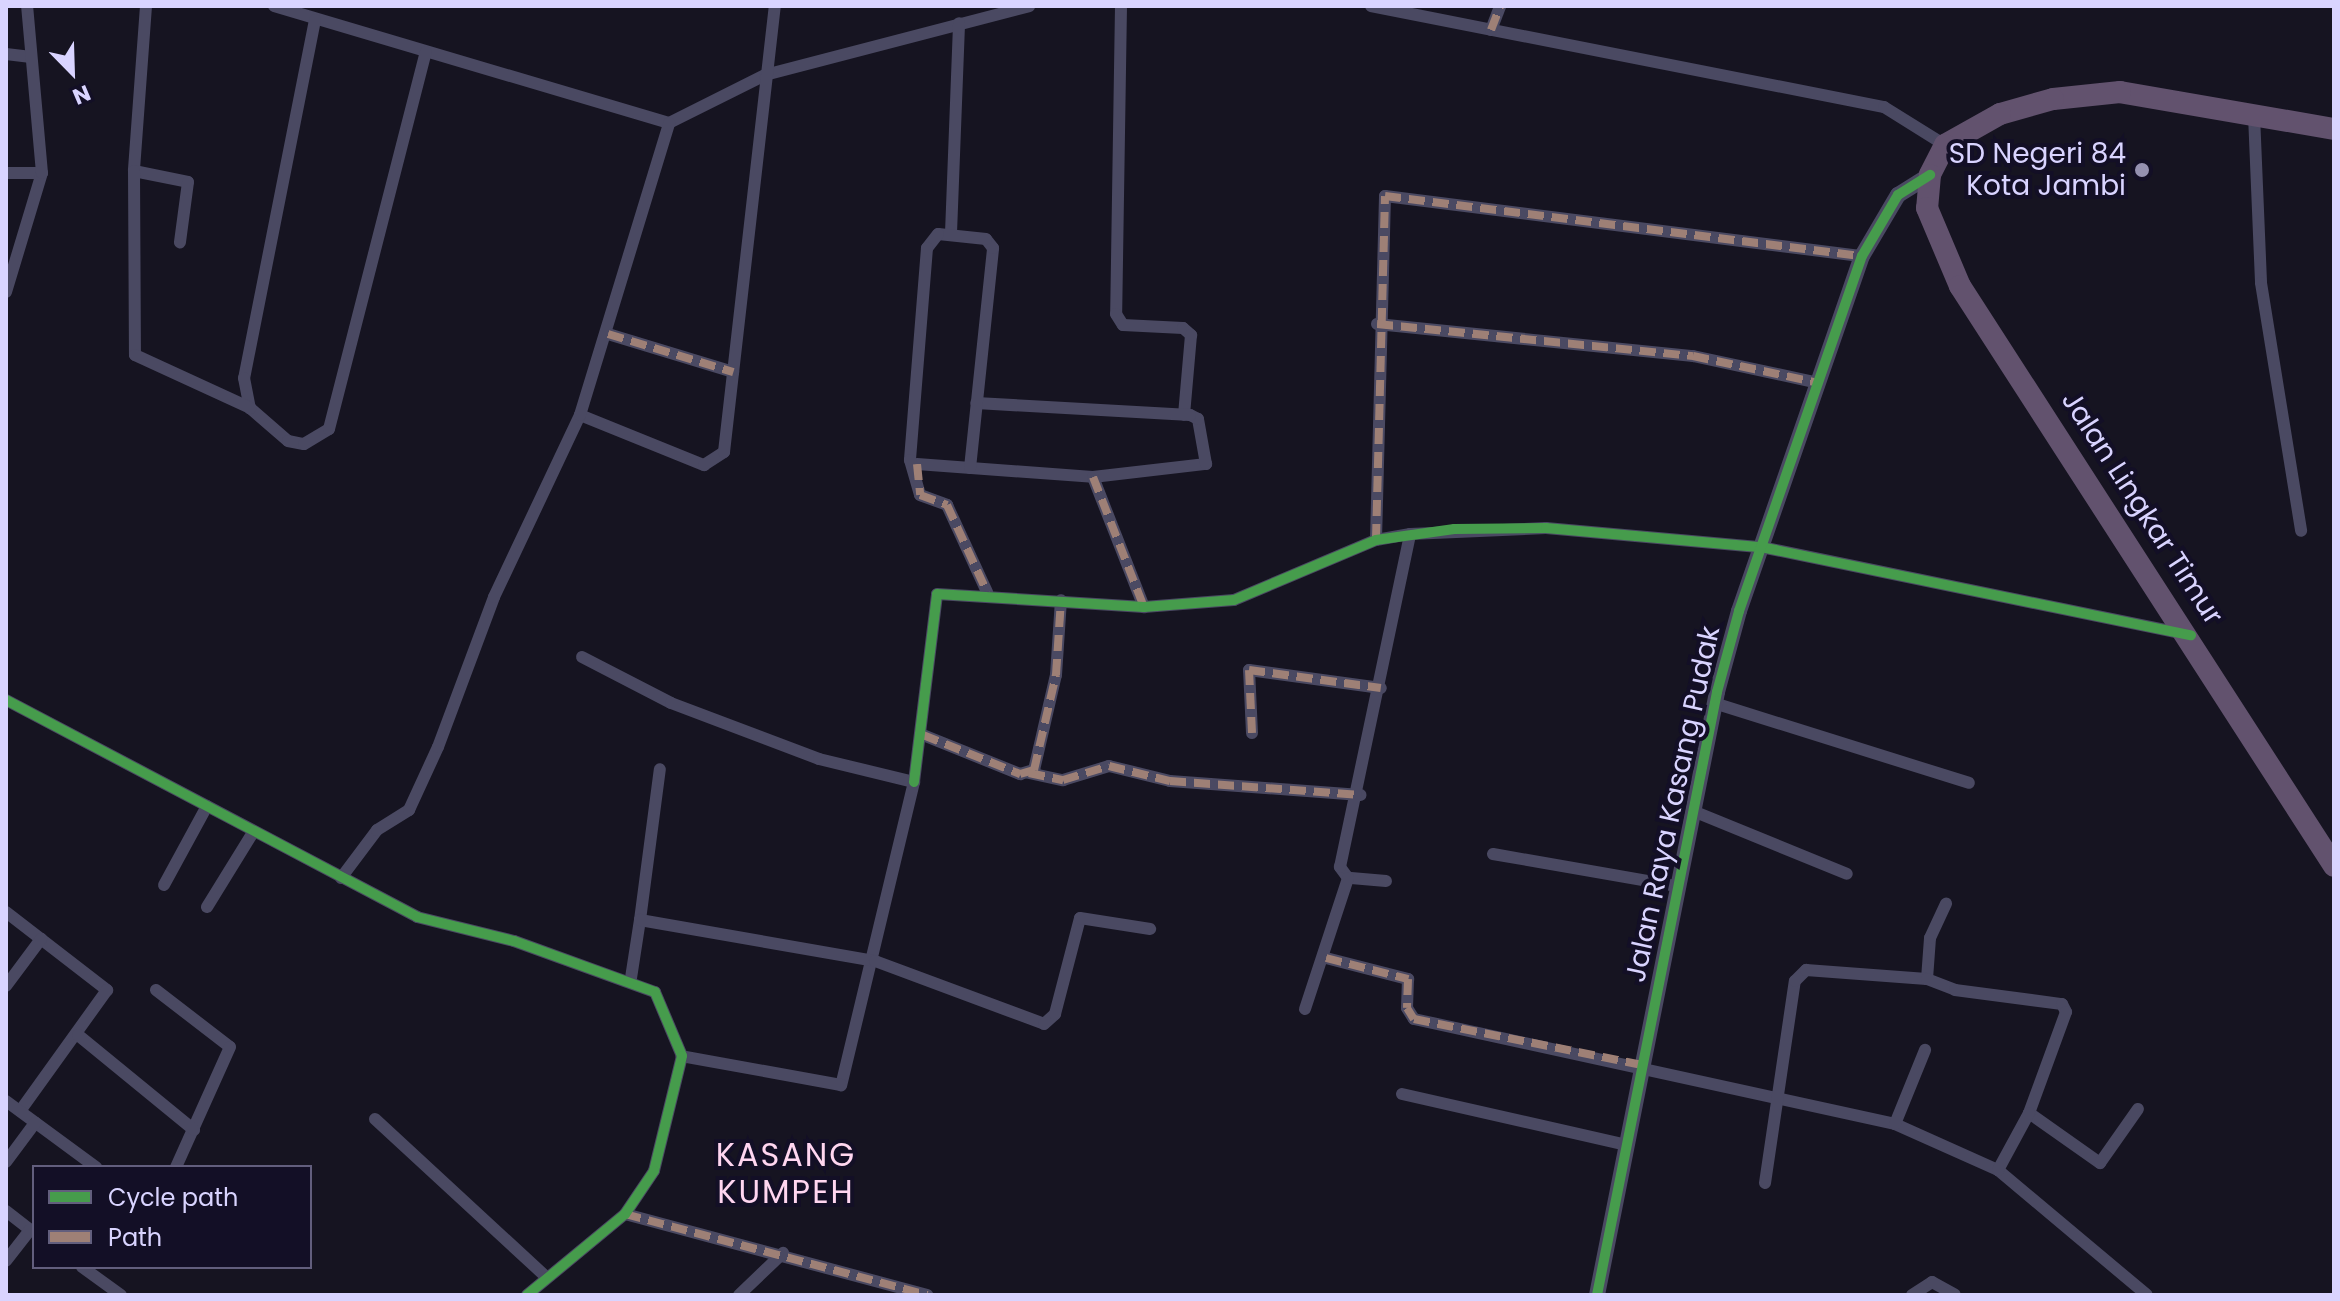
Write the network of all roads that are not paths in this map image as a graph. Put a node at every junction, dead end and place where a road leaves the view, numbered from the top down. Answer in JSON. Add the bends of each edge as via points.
{"nodes":[{"id":1,"x":27,"y":6,"type":"edge"},
{"id":2,"x":146,"y":6,"type":"edge"},
{"id":3,"x":274,"y":6,"type":"edge"},
{"id":4,"x":775,"y":6,"type":"edge"},
{"id":5,"x":1029,"y":6,"type":"edge"},
{"id":6,"x":1121,"y":6,"type":"edge"},
{"id":7,"x":1371,"y":6,"type":"edge"},
{"id":8,"x":1500,"y":6,"type":"edge"},
{"id":9,"x":315,"y":20,"type":"junction"},
{"id":10,"x":959,"y":23,"type":"junction"},
{"id":11,"x":1491,"y":30,"type":"junction"},
{"id":12,"x":426,"y":52,"type":"junction"},
{"id":13,"x":6,"y":54,"type":"edge"},
{"id":14,"x":29,"y":57,"type":"junction"},
{"id":15,"x":765,"y":75,"type":"junction"},
{"id":16,"x":2254,"y":115,"type":"junction"},
{"id":17,"x":669,"y":123,"type":"junction"},
{"id":18,"x":2334,"y":129,"type":"edge"},
{"id":19,"x":1945,"y":145,"type":"junction"},
{"id":20,"x":134,"y":171,"type":"junction"},
{"id":21,"x":6,"y":173,"type":"edge"},
{"id":22,"x":42,"y":173,"type":"junction"},
{"id":23,"x":1930,"y":175,"type":"junction"},
{"id":24,"x":951,"y":233,"type":"junction"},
{"id":25,"x":180,"y":242,"type":"dead end"},
{"id":26,"x":1862,"y":256,"type":"junction"},
{"id":27,"x":6,"y":292,"type":"edge"},
{"id":28,"x":1377,"y":324,"type":"junction"},
{"id":29,"x":608,"y":334,"type":"junction"},
{"id":30,"x":733,"y":372,"type":"junction"},
{"id":31,"x":1819,"y":383,"type":"junction"},
{"id":32,"x":976,"y":403,"type":"junction"},
{"id":33,"x":250,"y":408,"type":"junction"},
{"id":34,"x":580,"y":415,"type":"junction"},
{"id":35,"x":1184,"y":415,"type":"junction"},
{"id":36,"x":917,"y":464,"type":"junction"},
{"id":37,"x":970,"y":468,"type":"junction"},
{"id":38,"x":1093,"y":477,"type":"junction"},
{"id":39,"x":2301,"y":531,"type":"dead end"},
{"id":40,"x":1410,"y":534,"type":"junction"},
{"id":41,"x":1376,"y":540,"type":"junction"},
{"id":42,"x":1761,"y":547,"type":"junction"},
{"id":43,"x":987,"y":592,"type":"junction"},
{"id":44,"x":1061,"y":600,"type":"junction"},
{"id":45,"x":1144,"y":607,"type":"junction"},
{"id":46,"x":2191,"y":635,"type":"junction"},
{"id":47,"x":582,"y":657,"type":"dead end"},
{"id":48,"x":1381,"y":688,"type":"junction"},
{"id":49,"x":6,"y":700,"type":"edge"},
{"id":50,"x":1714,"y":703,"type":"junction"},
{"id":51,"x":1252,"y":733,"type":"dead end"},
{"id":52,"x":923,"y":735,"type":"junction"},
{"id":53,"x":660,"y":769,"type":"dead end"},
{"id":54,"x":1029,"y":773,"type":"junction"},
{"id":55,"x":914,"y":782,"type":"junction"},
{"id":56,"x":1969,"y":783,"type":"dead end"},
{"id":57,"x":1360,"y":795,"type":"junction"},
{"id":58,"x":207,"y":806,"type":"junction"},
{"id":59,"x":1693,"y":811,"type":"junction"},
{"id":60,"x":254,"y":831,"type":"junction"},
{"id":61,"x":1493,"y":854,"type":"dead end"},
{"id":62,"x":2334,"y":866,"type":"edge"},
{"id":63,"x":1847,"y":874,"type":"dead end"},
{"id":64,"x":341,"y":878,"type":"junction"},
{"id":65,"x":1348,"y":878,"type":"junction"},
{"id":66,"x":1386,"y":881,"type":"dead end"},
{"id":67,"x":164,"y":885,"type":"dead end"},
{"id":68,"x":1677,"y":886,"type":"junction"},
{"id":69,"x":1946,"y":904,"type":"dead end"},
{"id":70,"x":207,"y":907,"type":"dead end"},
{"id":71,"x":6,"y":912,"type":"edge"},
{"id":72,"x":640,"y":920,"type":"junction"},
{"id":73,"x":1150,"y":929,"type":"dead end"},
{"id":74,"x":41,"y":939,"type":"junction"},
{"id":75,"x":1326,"y":958,"type":"junction"},
{"id":76,"x":875,"y":961,"type":"junction"},
{"id":77,"x":631,"y":978,"type":"junction"},
{"id":78,"x":1927,"y":979,"type":"junction"},
{"id":79,"x":6,"y":986,"type":"edge"},
{"id":80,"x":156,"y":990,"type":"dead end"},
{"id":81,"x":1305,"y":1009,"type":"dead end"},
{"id":82,"x":78,"y":1035,"type":"junction"},
{"id":83,"x":1925,"y":1050,"type":"dead end"},
{"id":84,"x":682,"y":1056,"type":"junction"},
{"id":85,"x":1643,"y":1065,"type":"junction"},
{"id":86,"x":1402,"y":1094,"type":"dead end"},
{"id":87,"x":1782,"y":1097,"type":"junction"},
{"id":88,"x":6,"y":1101,"type":"edge"},
{"id":89,"x":2138,"y":1109,"type":"dead end"},
{"id":90,"x":20,"y":1111,"type":"junction"},
{"id":91,"x":2029,"y":1113,"type":"junction"},
{"id":92,"x":375,"y":1119,"type":"dead end"},
{"id":93,"x":35,"y":1123,"type":"junction"},
{"id":94,"x":1895,"y":1124,"type":"junction"},
{"id":95,"x":194,"y":1130,"type":"junction"},
{"id":96,"x":1627,"y":1145,"type":"junction"},
{"id":97,"x":6,"y":1162,"type":"edge"},
{"id":98,"x":93,"y":1165,"type":"edge"},
{"id":99,"x":177,"y":1165,"type":"edge"},
{"id":100,"x":1998,"y":1170,"type":"junction"},
{"id":101,"x":1765,"y":1183,"type":"dead end"},
{"id":102,"x":6,"y":1211,"type":"edge"},
{"id":103,"x":625,"y":1214,"type":"junction"},
{"id":104,"x":32,"y":1231,"type":"edge"},
{"id":105,"x":783,"y":1253,"type":"junction"},
{"id":106,"x":6,"y":1261,"type":"edge"},
{"id":107,"x":85,"y":1269,"type":"edge"},
{"id":108,"x":546,"y":1277,"type":"junction"},
{"id":109,"x":121,"y":1295,"type":"edge"},
{"id":110,"x":527,"y":1295,"type":"edge"},
{"id":111,"x":739,"y":1295,"type":"edge"},
{"id":112,"x":927,"y":1295,"type":"edge"},
{"id":113,"x":1597,"y":1295,"type":"edge"},
{"id":114,"x":1912,"y":1295,"type":"edge"},
{"id":115,"x":1955,"y":1295,"type":"edge"},
{"id":116,"x":2147,"y":1295,"type":"edge"}],
"edges":[{"from":1,"to":14,"type":"street"},
{"from":2,"to":20,"type":"street"},
{"from":3,"to":9,"type":"street"},
{"from":4,"to":15,"type":"street"},
{"from":5,"to":10,"type":"street"},
{"from":6,"to":35,"type":"street","via":[[1116,314],[1123,325],[1183,328],[1191,335]]},
{"from":7,"to":11,"type":"street"},
{"from":8,"to":11,"type":"street"},
{"from":9,"to":12,"type":"street"},
{"from":9,"to":33,"type":"street","via":[[244,378]]},
{"from":10,"to":15,"type":"street"},
{"from":10,"to":24,"type":"street"},
{"from":11,"to":19,"type":"street","via":[[1884,107]]},
{"from":12,"to":17,"type":"street"},
{"from":12,"to":33,"type":"street","via":[[329,429],[304,444],[288,441]]},
{"from":13,"to":14,"type":"street"},
{"from":14,"to":22,"type":"street"},
{"from":15,"to":17,"type":"street"},
{"from":15,"to":30,"type":"street"},
{"from":16,"to":18,"type":"highway"},
{"from":16,"to":19,"type":"highway","via":[[2120,92],[2053,99],[2000,114]]},
{"from":16,"to":39,"type":"street","via":[[2259,258]]},
{"from":17,"to":29,"type":"street"},
{"from":19,"to":23,"type":"highway"},
{"from":20,"to":25,"type":"street","via":[[188,182]]},
{"from":20,"to":33,"type":"street","via":[[135,355]]},
{"from":21,"to":22,"type":"street"},
{"from":22,"to":27,"type":"street"},
{"from":23,"to":26,"type":"street","name":"Jalan Raya Kasang Pudak","via":[[1898,195]]},
{"from":23,"to":46,"type":"highway","name":"Jalan Lingkar Timur","via":[[1927,208],[1937,244],[1960,286]]},
{"from":24,"to":32,"type":"street","via":[[986,239],[993,248]]},
{"from":24,"to":36,"type":"street","via":[[932,237],[927,248],[910,457]]},
{"from":26,"to":28,"type":"street","via":[[1390,194],[1382,200]]},
{"from":26,"to":31,"type":"street","name":"Jalan Raya Kasang Pudak"},
{"from":28,"to":31,"type":"street","via":[[1693,356]]},
{"from":28,"to":41,"type":"street"},
{"from":29,"to":30,"type":"street"},
{"from":29,"to":34,"type":"street"},
{"from":30,"to":34,"type":"street","via":[[724,452],[713,465]]},
{"from":31,"to":42,"type":"street","name":"Jalan Raya Kasang Pudak"},
{"from":32,"to":35,"type":"street"},
{"from":32,"to":37,"type":"street"},
{"from":34,"to":64,"type":"street","via":[[494,597],[415,799],[356,852]]},
{"from":35,"to":38,"type":"street","via":[[1198,419],[1202,470]]},
{"from":36,"to":37,"type":"street"},
{"from":36,"to":43,"type":"street","via":[[920,495],[947,505]]},
{"from":37,"to":38,"type":"street"},
{"from":38,"to":45,"type":"street"},
{"from":40,"to":41,"type":"street"},
{"from":40,"to":42,"type":"street","via":[[1546,528]]},
{"from":40,"to":48,"type":"street"},
{"from":41,"to":45,"type":"street","via":[[1234,600]]},
{"from":42,"to":46,"type":"street"},
{"from":42,"to":50,"type":"street","name":"Jalan Raya Kasang Pudak"},
{"from":43,"to":44,"type":"street"},
{"from":43,"to":52,"type":"street","via":[[946,592],[932,603]]},
{"from":44,"to":45,"type":"street"},
{"from":44,"to":54,"type":"street","via":[[1056,675]]},
{"from":46,"to":62,"type":"highway","name":"Jalan Lingkar Timur"},
{"from":47,"to":55,"type":"street","via":[[671,703],[775,743]]},
{"from":48,"to":51,"type":"street","via":[[1249,670]]},
{"from":48,"to":57,"type":"street"},
{"from":49,"to":58,"type":"street"},
{"from":50,"to":56,"type":"street"},
{"from":50,"to":59,"type":"street","name":"Jalan Raya Kasang Pudak"},
{"from":52,"to":54,"type":"street"},
{"from":52,"to":55,"type":"street"},
{"from":53,"to":72,"type":"street"},
{"from":54,"to":57,"type":"street","via":[[1063,780],[1109,766],[1170,781]]},
{"from":55,"to":76,"type":"street"},
{"from":57,"to":65,"type":"street","via":[[1340,867]]},
{"from":58,"to":60,"type":"street"},
{"from":58,"to":67,"type":"street"},
{"from":59,"to":63,"type":"street"},
{"from":59,"to":68,"type":"street","name":"Jalan Raya Kasang Pudak"},
{"from":60,"to":64,"type":"street"},
{"from":60,"to":70,"type":"street"},
{"from":61,"to":68,"type":"street"},
{"from":64,"to":77,"type":"street","via":[[446,929],[514,941]]},
{"from":65,"to":66,"type":"street"},
{"from":65,"to":75,"type":"street"},
{"from":68,"to":85,"type":"street","name":"Jalan Raya Kasang Pudak"},
{"from":69,"to":78,"type":"street","via":[[1930,938]]},
{"from":71,"to":74,"type":"street"},
{"from":72,"to":76,"type":"street"},
{"from":72,"to":77,"type":"street"},
{"from":73,"to":76,"type":"street","via":[[1080,918],[1055,1014],[1044,1024]]},
{"from":74,"to":79,"type":"street"},
{"from":74,"to":82,"type":"street","via":[[107,990]]},
{"from":75,"to":81,"type":"street"},
{"from":75,"to":85,"type":"street","via":[[1408,979],[1407,1008],[1414,1019]]},
{"from":76,"to":84,"type":"street","via":[[841,1085]]},
{"from":77,"to":84,"type":"street","via":[[655,992]]},
{"from":78,"to":87,"type":"street","via":[[1800,972]]},
{"from":78,"to":91,"type":"street","via":[[1955,990],[2062,1004],[2066,1012]]},
{"from":80,"to":95,"type":"street","via":[[230,1047]]},
{"from":82,"to":90,"type":"street"},
{"from":82,"to":95,"type":"street"},
{"from":83,"to":94,"type":"street"},
{"from":84,"to":103,"type":"street","via":[[654,1171]]},
{"from":85,"to":87,"type":"street"},
{"from":85,"to":96,"type":"street","name":"Jalan Raya Kasang Pudak"},
{"from":86,"to":96,"type":"street"},
{"from":87,"to":94,"type":"street"},
{"from":87,"to":101,"type":"street"},
{"from":88,"to":90,"type":"street"},
{"from":89,"to":91,"type":"street","via":[[2100,1163]]},
{"from":90,"to":93,"type":"street"},
{"from":91,"to":100,"type":"street"},
{"from":92,"to":108,"type":"street"},
{"from":93,"to":97,"type":"street"},
{"from":93,"to":98,"type":"street"},
{"from":94,"to":100,"type":"street"},
{"from":95,"to":99,"type":"street"},
{"from":96,"to":113,"type":"street","name":"Jalan Raya Kasang Pudak"},
{"from":100,"to":116,"type":"street"},
{"from":102,"to":104,"type":"street"},
{"from":103,"to":105,"type":"street"},
{"from":103,"to":108,"type":"street"},
{"from":104,"to":106,"type":"street"},
{"from":105,"to":111,"type":"street"},
{"from":105,"to":112,"type":"street"},
{"from":107,"to":109,"type":"street"},
{"from":108,"to":110,"type":"street"},
{"from":114,"to":115,"type":"street","via":[[1932,1282]]}]}
